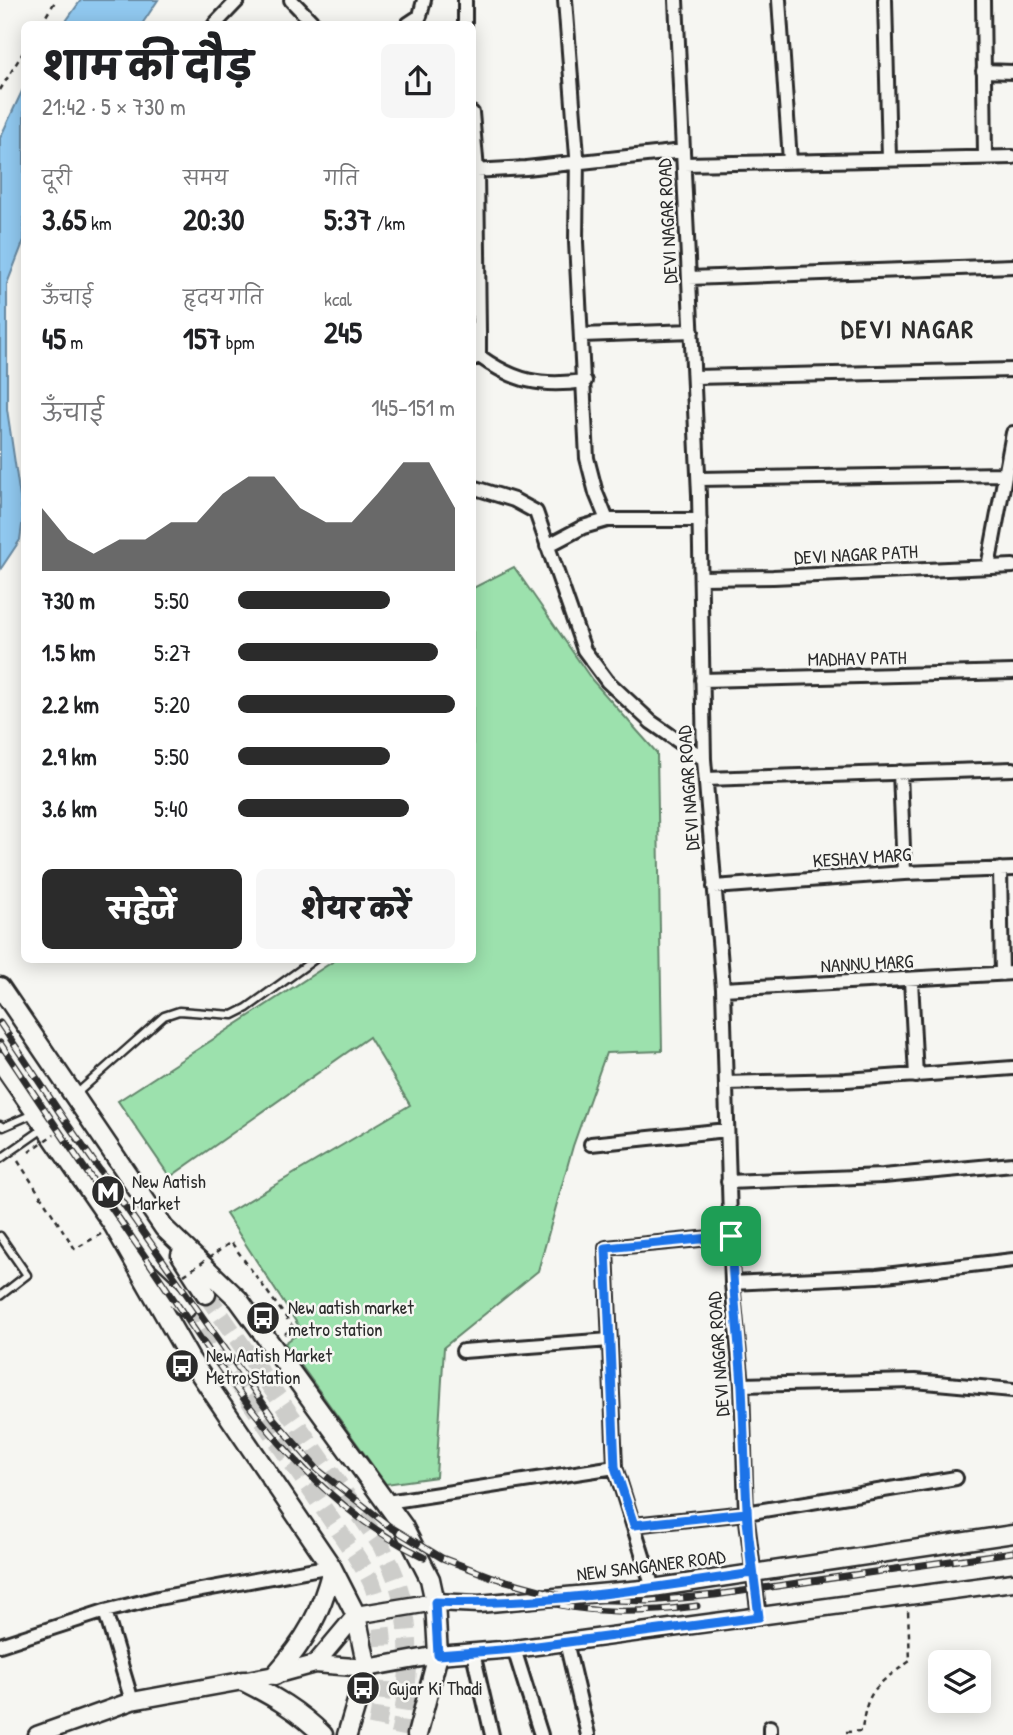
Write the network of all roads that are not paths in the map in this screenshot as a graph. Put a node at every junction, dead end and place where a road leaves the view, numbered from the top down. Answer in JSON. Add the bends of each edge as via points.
{"nodes":[{"id":1,"x":238,"y":0,"type":"edge"},
{"id":2,"x":291,"y":0,"type":"edge"},
{"id":3,"x":424,"y":0,"type":"edge"},
{"id":4,"x":465,"y":0,"type":"edge"},
{"id":5,"x":565,"y":0,"type":"edge"},
{"id":6,"x":676,"y":0,"type":"edge"},
{"id":7,"x":779,"y":0,"type":"edge"},
{"id":8,"x":885,"y":0,"type":"edge"},
{"id":9,"x":983,"y":0,"type":"edge"},
{"id":10,"x":218,"y":21,"type":"edge"},
{"id":11,"x":311,"y":21,"type":"edge"},
{"id":12,"x":413,"y":21,"type":"edge"},
{"id":13,"x":465,"y":21,"type":"edge"},
{"id":14,"x":983,"y":71,"type":"junction"},
{"id":15,"x":1013,"y":72,"type":"edge"},
{"id":16,"x":985,"y":156,"type":"junction"},
{"id":17,"x":684,"y":157,"type":"junction"},
{"id":18,"x":1013,"y":157,"type":"edge"},
{"id":19,"x":889,"y":159,"type":"junction"},
{"id":20,"x":577,"y":161,"type":"junction"},
{"id":21,"x":790,"y":161,"type":"junction"},
{"id":22,"x":476,"y":170,"type":"edge"},
{"id":23,"x":1013,"y":266,"type":"edge"},
{"id":24,"x":476,"y":272,"type":"edge"},
{"id":25,"x":689,"y":278,"type":"junction"},
{"id":26,"x":692,"y":331,"type":"junction"},
{"id":27,"x":582,"y":335,"type":"junction"},
{"id":28,"x":476,"y":357,"type":"edge"},
{"id":29,"x":1013,"y":370,"type":"edge"},
{"id":30,"x":694,"y":377,"type":"junction"},
{"id":31,"x":585,"y":381,"type":"junction"},
{"id":32,"x":1013,"y":433,"type":"edge"},
{"id":33,"x":1005,"y":474,"type":"junction"},
{"id":34,"x":699,"y":480,"type":"junction"},
{"id":35,"x":476,"y":488,"type":"edge"},
{"id":36,"x":607,"y":520,"type":"junction"},
{"id":37,"x":700,"y":520,"type":"junction"},
{"id":38,"x":547,"y":546,"type":"junction"},
{"id":39,"x":1013,"y":566,"type":"edge"},
{"id":40,"x":988,"y":567,"type":"junction"},
{"id":41,"x":701,"y":578,"type":"junction"},
{"id":42,"x":1013,"y":672,"type":"edge"},
{"id":43,"x":702,"y":680,"type":"junction"},
{"id":44,"x":704,"y":759,"type":"junction"},
{"id":45,"x":1013,"y":769,"type":"edge"},
{"id":46,"x":900,"y":772,"type":"junction"},
{"id":47,"x":706,"y":779,"type":"junction"},
{"id":48,"x":1007,"y":869,"type":"edge"},
{"id":49,"x":904,"y":873,"type":"junction"},
{"id":50,"x":715,"y":887,"type":"junction"},
{"id":51,"x":309,"y":963,"type":"edge"},
{"id":52,"x":1008,"y":974,"type":"edge"},
{"id":53,"x":911,"y":980,"type":"junction"},
{"id":54,"x":0,"y":988,"type":"edge"},
{"id":55,"x":723,"y":989,"type":"junction"},
{"id":56,"x":1013,"y":1068,"type":"edge"},
{"id":57,"x":2,"y":1069,"type":"edge"},
{"id":58,"x":916,"y":1076,"type":"junction"},
{"id":59,"x":726,"y":1083,"type":"junction"},
{"id":60,"x":74,"y":1096,"type":"junction"},
{"id":61,"x":0,"y":1125,"type":"edge"},
{"id":62,"x":44,"y":1125,"type":"junction"},
{"id":63,"x":727,"y":1130,"type":"junction"},
{"id":64,"x":591,"y":1144,"type":"dead end"},
{"id":65,"x":0,"y":1159,"type":"edge"},
{"id":66,"x":1013,"y":1164,"type":"edge"},
{"id":67,"x":728,"y":1182,"type":"junction"},
{"id":68,"x":163,"y":1228,"type":"junction"},
{"id":69,"x":0,"y":1236,"type":"edge"},
{"id":70,"x":731,"y":1236,"type":"junction"},
{"id":71,"x":1013,"y":1261,"type":"edge"},
{"id":72,"x":136,"y":1262,"type":"junction"},
{"id":73,"x":732,"y":1283,"type":"junction"},
{"id":74,"x":206,"y":1294,"type":"tunnel mouth"},
{"id":75,"x":0,"y":1296,"type":"edge"},
{"id":76,"x":186,"y":1308,"type":"tunnel mouth"},
{"id":77,"x":610,"y":1340,"type":"junction"},
{"id":78,"x":463,"y":1351,"type":"dead end"},
{"id":79,"x":741,"y":1385,"type":"junction"},
{"id":80,"x":1013,"y":1390,"type":"edge"},
{"id":81,"x":615,"y":1467,"type":"junction"},
{"id":82,"x":956,"y":1478,"type":"dead end"},
{"id":83,"x":387,"y":1502,"type":"junction"},
{"id":84,"x":746,"y":1513,"type":"junction"},
{"id":85,"x":634,"y":1525,"type":"junction"},
{"id":86,"x":1013,"y":1534,"type":"edge"},
{"id":87,"x":332,"y":1568,"type":"junction"},
{"id":88,"x":752,"y":1573,"type":"junction"},
{"id":89,"x":1013,"y":1582,"type":"edge"},
{"id":90,"x":653,"y":1588,"type":"junction"},
{"id":91,"x":435,"y":1602,"type":"junction"},
{"id":92,"x":105,"y":1611,"type":"junction"},
{"id":93,"x":356,"y":1615,"type":"junction"},
{"id":94,"x":759,"y":1617,"type":"junction"},
{"id":95,"x":566,"y":1642,"type":"junction"},
{"id":96,"x":0,"y":1645,"type":"edge"},
{"id":97,"x":514,"y":1649,"type":"junction"},
{"id":98,"x":473,"y":1653,"type":"junction"},
{"id":99,"x":438,"y":1655,"type":"junction"},
{"id":100,"x":315,"y":1664,"type":"junction"},
{"id":101,"x":367,"y":1668,"type":"junction"},
{"id":102,"x":275,"y":1675,"type":"junction"},
{"id":103,"x":243,"y":1681,"type":"junction"},
{"id":104,"x":132,"y":1701,"type":"junction"},
{"id":105,"x":37,"y":1735,"type":"edge"},
{"id":106,"x":323,"y":1735,"type":"edge"},
{"id":107,"x":347,"y":1735,"type":"edge"},
{"id":108,"x":417,"y":1735,"type":"edge"},
{"id":109,"x":492,"y":1735,"type":"edge"},
{"id":110,"x":541,"y":1735,"type":"edge"},
{"id":111,"x":588,"y":1735,"type":"edge"}],
"edges":[{"from":1,"to":10,"type":"street"},
{"from":2,"to":11,"type":"street"},
{"from":3,"to":12,"type":"street","via":[[421,16]]},
{"from":4,"to":13,"type":"street"},
{"from":5,"to":20,"type":"street"},
{"from":6,"to":17,"type":"street","name":"DEVI NAGAR ROAD"},
{"from":7,"to":21,"type":"street"},
{"from":8,"to":19,"type":"street"},
{"from":9,"to":14,"type":"street"},
{"from":14,"to":15,"type":"street"},
{"from":14,"to":16,"type":"street"},
{"from":16,"to":18,"type":"street"},
{"from":16,"to":19,"type":"street"},
{"from":17,"to":20,"type":"street"},
{"from":17,"to":21,"type":"street"},
{"from":17,"to":25,"type":"street","name":"DEVI NAGAR ROAD"},
{"from":19,"to":21,"type":"street"},
{"from":20,"to":22,"type":"street"},
{"from":20,"to":27,"type":"street"},
{"from":23,"to":25,"type":"street"},
{"from":24,"to":28,"type":"street"},
{"from":25,"to":26,"type":"street","name":"DEVI NAGAR ROAD"},
{"from":26,"to":27,"type":"street"},
{"from":26,"to":30,"type":"street","name":"DEVI NAGAR ROAD"},
{"from":27,"to":31,"type":"street"},
{"from":28,"to":31,"type":"street","via":[[501,372],[538,384]]},
{"from":29,"to":30,"type":"street"},
{"from":30,"to":34,"type":"street","name":"DEVI NAGAR ROAD"},
{"from":31,"to":36,"type":"street","via":[[587,458]]},
{"from":32,"to":33,"type":"street"},
{"from":33,"to":34,"type":"street"},
{"from":33,"to":40,"type":"street"},
{"from":34,"to":37,"type":"street","name":"DEVI NAGAR ROAD"},
{"from":35,"to":38,"type":"street","via":[[536,512]]},
{"from":36,"to":37,"type":"street"},
{"from":36,"to":38,"type":"street"},
{"from":37,"to":41,"type":"street","name":"DEVI NAGAR ROAD"},
{"from":38,"to":44,"type":"street","via":[[584,650],[607,681],[651,722]]},
{"from":39,"to":40,"type":"street","name":"DEVI NAGAR PATH"},
{"from":40,"to":41,"type":"street","name":"DEVI NAGAR PATH"},
{"from":41,"to":43,"type":"street","name":"DEVI NAGAR ROAD"},
{"from":42,"to":43,"type":"street","name":"MADHAV PATH"},
{"from":43,"to":44,"type":"street","name":"DEVI NAGAR ROAD"},
{"from":44,"to":47,"type":"street","name":"DEVI NAGAR ROAD"},
{"from":45,"to":46,"type":"street"},
{"from":46,"to":47,"type":"street"},
{"from":46,"to":49,"type":"street"},
{"from":47,"to":50,"type":"street","name":"DEVI NAGAR ROAD"},
{"from":48,"to":49,"type":"street","name":"KESHAV MARG"},
{"from":48,"to":52,"type":"street"},
{"from":49,"to":50,"type":"street","name":"KESHAV MARG"},
{"from":50,"to":55,"type":"street","name":"DEVI NAGAR ROAD"},
{"from":51,"to":60,"type":"lane","via":[[233,1015],[178,1011],[164,1016]]},
{"from":52,"to":53,"type":"street","name":"NANNU MARG"},
{"from":53,"to":55,"type":"street","name":"NANNU MARG"},
{"from":53,"to":58,"type":"street"},
{"from":54,"to":60,"type":"main road"},
{"from":55,"to":59,"type":"street","name":"DEVI NAGAR ROAD"},
{"from":56,"to":58,"type":"street"},
{"from":57,"to":62,"type":"main road"},
{"from":58,"to":59,"type":"street"},
{"from":59,"to":63,"type":"street","name":"DEVI NAGAR ROAD"},
{"from":60,"to":68,"type":"main road"},
{"from":61,"to":62,"type":"lane","via":[[20,1121]]},
{"from":62,"to":65,"type":"lane"},
{"from":62,"to":72,"type":"main road"},
{"from":63,"to":64,"type":"street"},
{"from":63,"to":67,"type":"street","name":"DEVI NAGAR ROAD"},
{"from":66,"to":67,"type":"street","via":[[883,1176]]},
{"from":67,"to":70,"type":"street","name":"DEVI NAGAR ROAD"},
{"from":68,"to":74,"type":"main road"},
{"from":68,"to":83,"type":"main road","via":[[238,1300]]},
{"from":69,"to":75,"type":"lane","via":[[27,1275]]},
{"from":70,"to":73,"type":"street","name":"DEVI NAGAR ROAD"},
{"from":70,"to":77,"type":"street","via":[[606,1248]]},
{"from":71,"to":73,"type":"street","via":[[877,1276]]},
{"from":72,"to":76,"type":"main road"},
{"from":72,"to":87,"type":"main road","via":[[190,1359]]},
{"from":73,"to":79,"type":"street","name":"DEVI NAGAR ROAD"},
{"from":77,"to":78,"type":"street"},
{"from":77,"to":81,"type":"street"},
{"from":79,"to":80,"type":"street","via":[[915,1381]]},
{"from":79,"to":84,"type":"street","name":"DEVI NAGAR ROAD"},
{"from":81,"to":83,"type":"street"},
{"from":81,"to":85,"type":"street"},
{"from":82,"to":84,"type":"street"},
{"from":83,"to":91,"type":"main road","via":[[429,1579]]},
{"from":84,"to":85,"type":"street"},
{"from":84,"to":88,"type":"street","name":"DEVI NAGAR ROAD"},
{"from":85,"to":90,"type":"street"},
{"from":86,"to":88,"type":"main road","name":"NEW SANGANER ROAD"},
{"from":87,"to":92,"type":"street"},
{"from":87,"to":93,"type":"main road"},
{"from":87,"to":102,"type":"main road","via":[[311,1630]]},
{"from":88,"to":90,"type":"main road","name":"NEW SANGANER ROAD"},
{"from":88,"to":94,"type":"street","name":"DEVI NAGAR ROAD"},
{"from":89,"to":94,"type":"main road"},
{"from":90,"to":91,"type":"main road","name":"NEW SANGANER ROAD","via":[[479,1604]]},
{"from":91,"to":93,"type":"main road","name":"NEW SANGANER ROAD"},
{"from":91,"to":99,"type":"main road"},
{"from":92,"to":96,"type":"street"},
{"from":92,"to":104,"type":"street"},
{"from":93,"to":100,"type":"main road"},
{"from":93,"to":101,"type":"main road"},
{"from":94,"to":95,"type":"main road"},
{"from":95,"to":97,"type":"main road"},
{"from":95,"to":111,"type":"street"},
{"from":97,"to":98,"type":"main road"},
{"from":97,"to":110,"type":"street"},
{"from":98,"to":99,"type":"main road"},
{"from":98,"to":109,"type":"street"},
{"from":99,"to":101,"type":"main road"},
{"from":99,"to":108,"type":"main road"},
{"from":100,"to":101,"type":"main road"},
{"from":100,"to":102,"type":"main road"},
{"from":101,"to":107,"type":"main road"},
{"from":102,"to":103,"type":"main road"},
{"from":103,"to":104,"type":"main road"},
{"from":103,"to":106,"type":"main road","via":[[305,1717]]},
{"from":104,"to":105,"type":"main road"}]}
